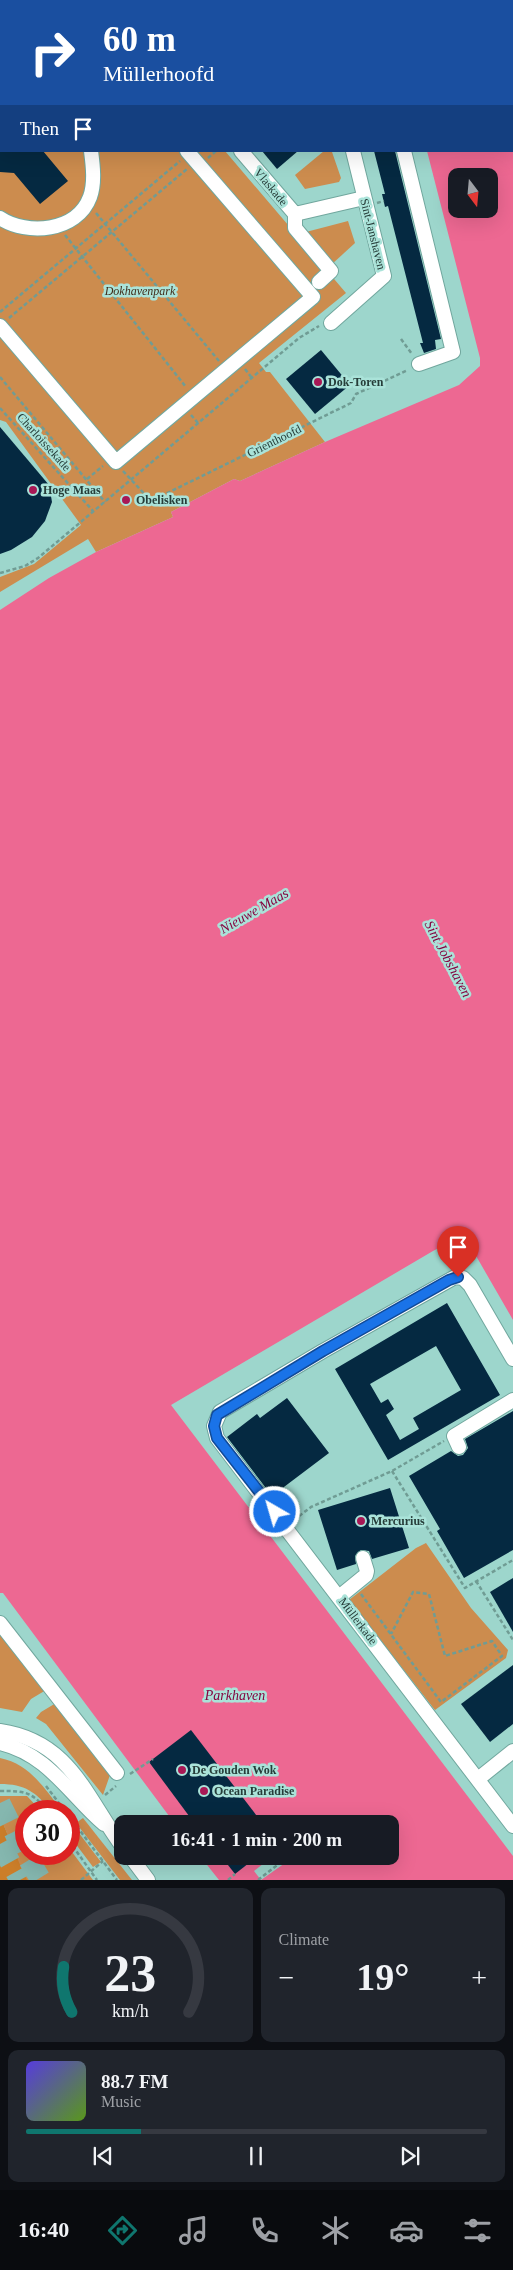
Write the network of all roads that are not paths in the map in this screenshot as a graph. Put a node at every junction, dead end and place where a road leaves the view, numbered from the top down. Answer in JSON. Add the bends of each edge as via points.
{"nodes":[{"id":1,"x":91,"y":152,"type":"edge"},
{"id":2,"x":242,"y":152,"type":"edge"},
{"id":3,"x":404,"y":152,"type":"edge"},
{"id":4,"x":352,"y":154,"type":"edge"},
{"id":5,"x":191,"y":156,"type":"edge"},
{"id":6,"x":364,"y":198,"type":"junction"},
{"id":7,"x":295,"y":214,"type":"junction"},
{"id":8,"x":0,"y":218,"type":"edge"},
{"id":9,"x":319,"y":282,"type":"dead end"},
{"id":10,"x":4,"y":322,"type":"edge"},
{"id":11,"x":331,"y":323,"type":"road end"},
{"id":12,"x":419,"y":364,"type":"road end"},
{"id":13,"x":513,"y":1359,"type":"edge"},
{"id":14,"x":513,"y":1400,"type":"edge"},
{"id":15,"x":456,"y":1441,"type":"road end"},
{"id":16,"x":363,"y":1558,"type":"dead end"},
{"id":17,"x":339,"y":1597,"type":"junction"},
{"id":18,"x":0,"y":1623,"type":"edge"},
{"id":19,"x":0,"y":1731,"type":"edge"},
{"id":20,"x":0,"y":1743,"type":"edge"},
{"id":21,"x":513,"y":1751,"type":"edge"},
{"id":22,"x":123,"y":1774,"type":"road end"},
{"id":23,"x":478,"y":1779,"type":"junction"},
{"id":24,"x":513,"y":1826,"type":"edge"},
{"id":25,"x":110,"y":1830,"type":"junction"},
{"id":26,"x":114,"y":1835,"type":"edge"},
{"id":27,"x":137,"y":1865,"type":"edge"},
{"id":28,"x":148,"y":1880,"type":"edge"}],
"edges":[{"from":1,"to":8,"type":"street","via":[[92,186],[87,203],[81,210],[58,226],[22,227]]},
{"from":2,"to":7,"type":"street","name":"Vlaskade"},
{"from":3,"to":12,"type":"street","via":[[453,352]]},
{"from":4,"to":6,"type":"street","name":"Sint-Janshaven"},
{"from":5,"to":10,"type":"street","via":[[313,297],[111,463]]},
{"from":6,"to":7,"type":"street","name":"Vlaskade"},
{"from":6,"to":11,"type":"street","name":"Sint-Janshaven","via":[[384,276]]},
{"from":7,"to":9,"type":"street","via":[[296,228],[331,271]]},
{"from":13,"to":17,"type":"street","name":"Müllerkade","via":[[470,1285],[463,1278],[455,1277],[219,1413],[214,1426],[217,1438]]},
{"from":14,"to":15,"type":"street"},
{"from":16,"to":17,"type":"street","via":[[367,1574]]},
{"from":17,"to":23,"type":"street","name":"Müllerkade"},
{"from":18,"to":22,"type":"street"},
{"from":19,"to":25,"type":"street","via":[[39,1743],[57,1756],[96,1802]]},
{"from":20,"to":25,"type":"street","via":[[28,1754],[46,1766]]},
{"from":21,"to":23,"type":"street"},
{"from":23,"to":24,"type":"street","name":"Müllerkade"},
{"from":25,"to":26,"type":"street"},
{"from":27,"to":28,"type":"street"}]}
